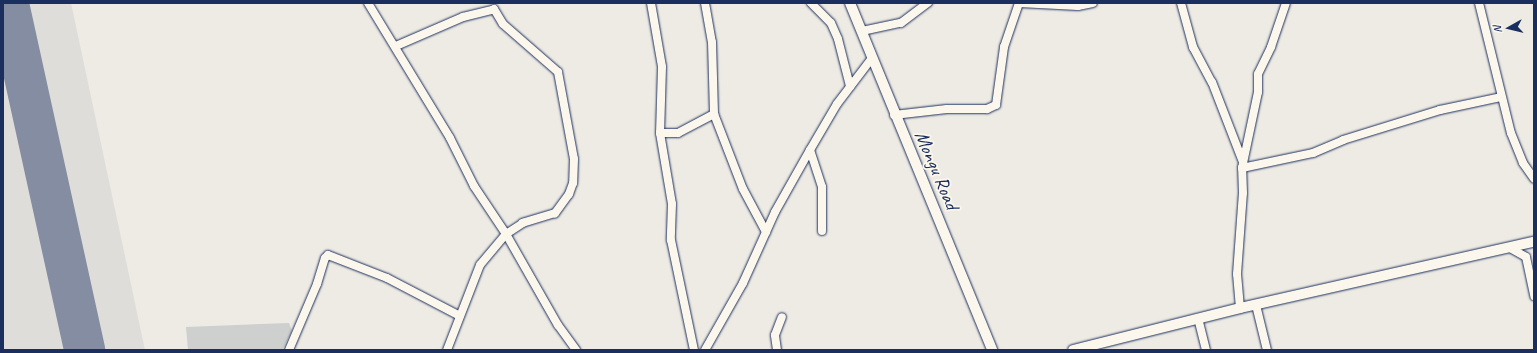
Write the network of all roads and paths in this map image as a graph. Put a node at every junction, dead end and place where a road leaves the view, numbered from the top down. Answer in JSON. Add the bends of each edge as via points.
{"nodes":[{"id":1,"x":368,"y":3,"type":"edge"},
{"id":2,"x":651,"y":3,"type":"edge"},
{"id":3,"x":705,"y":3,"type":"edge"},
{"id":4,"x":811,"y":3,"type":"edge"},
{"id":5,"x":850,"y":3,"type":"edge"},
{"id":6,"x":928,"y":3,"type":"edge"},
{"id":7,"x":1019,"y":3,"type":"edge"},
{"id":8,"x":1093,"y":3,"type":"edge"},
{"id":9,"x":1181,"y":3,"type":"edge"},
{"id":10,"x":1286,"y":3,"type":"edge"},
{"id":11,"x":1479,"y":3,"type":"edge"},
{"id":12,"x":493,"y":6,"type":"edge"},
{"id":13,"x":862,"y":31,"type":"junction"},
{"id":14,"x":396,"y":46,"type":"junction"},
{"id":15,"x":872,"y":58,"type":"junction"},
{"id":16,"x":850,"y":86,"type":"junction"},
{"id":17,"x":1501,"y":97,"type":"junction"},
{"id":18,"x":714,"y":114,"type":"junction"},
{"id":19,"x":894,"y":115,"type":"junction"},
{"id":20,"x":660,"y":134,"type":"junction"},
{"id":21,"x":810,"y":150,"type":"junction"},
{"id":22,"x":1242,"y":165,"type":"junction"},
{"id":23,"x":1534,"y":179,"type":"edge"},
{"id":24,"x":822,"y":231,"type":"dead end"},
{"id":25,"x":766,"y":232,"type":"junction"},
{"id":26,"x":506,"y":234,"type":"junction"},
{"id":27,"x":1534,"y":242,"type":"edge"},
{"id":28,"x":1510,"y":248,"type":"junction"},
{"id":29,"x":1534,"y":296,"type":"edge"},
{"id":30,"x":1256,"y":305,"type":"junction"},
{"id":31,"x":1240,"y":308,"type":"junction"},
{"id":32,"x":460,"y":316,"type":"junction"},
{"id":33,"x":782,"y":317,"type":"dead end"},
{"id":34,"x":1198,"y":318,"type":"junction"},
{"id":35,"x":288,"y":350,"type":"edge"},
{"id":36,"x":447,"y":350,"type":"edge"},
{"id":37,"x":576,"y":350,"type":"edge"},
{"id":38,"x":694,"y":350,"type":"edge"},
{"id":39,"x":705,"y":350,"type":"edge"},
{"id":40,"x":777,"y":350,"type":"edge"},
{"id":41,"x":992,"y":350,"type":"edge"},
{"id":42,"x":1073,"y":350,"type":"edge"},
{"id":43,"x":1206,"y":350,"type":"edge"},
{"id":44,"x":1267,"y":350,"type":"edge"}],
"edges":[{"from":1,"to":14,"type":"street"},
{"from":2,"to":20,"type":"street","via":[[662,67]]},
{"from":3,"to":18,"type":"street","via":[[712,42]]},
{"from":4,"to":16,"type":"street","via":[[831,24],[838,39]]},
{"from":5,"to":13,"type":"main road","name":"Mongu Road"},
{"from":6,"to":13,"type":"street","via":[[901,23]]},
{"from":7,"to":8,"type":"street","via":[[1078,6]]},
{"from":7,"to":19,"type":"street","via":[[1004,47],[996,105],[987,109],[940,110]]},
{"from":9,"to":22,"type":"street","via":[[1193,47],[1212,82]]},
{"from":10,"to":22,"type":"street","via":[[1271,47],[1258,74],[1258,92]]},
{"from":11,"to":17,"type":"street"},
{"from":12,"to":14,"type":"street"},
{"from":12,"to":26,"type":"street","via":[[503,24],[558,72],[574,159],[569,194],[555,213],[523,223]]},
{"from":13,"to":15,"type":"main road","name":"Mongu Road"},
{"from":14,"to":26,"type":"street","via":[[450,138],[474,186]]},
{"from":15,"to":16,"type":"street"},
{"from":15,"to":19,"type":"main road","name":"Mongu Road"},
{"from":16,"to":21,"type":"street"},
{"from":17,"to":22,"type":"street","via":[[1440,110],[1342,140],[1313,153]]},
{"from":17,"to":23,"type":"street","via":[[1516,148]]},
{"from":18,"to":20,"type":"street","via":[[678,133]]},
{"from":18,"to":25,"type":"street","via":[[743,189]]},
{"from":19,"to":41,"type":"main road","name":"Mongu Road"},
{"from":20,"to":38,"type":"street","via":[[672,204],[671,240]]},
{"from":21,"to":24,"type":"street","via":[[822,187]]},
{"from":21,"to":25,"type":"street"},
{"from":22,"to":31,"type":"street","via":[[1243,193],[1237,274]]},
{"from":25,"to":39,"type":"street","via":[[743,283]]},
{"from":26,"to":32,"type":"street","via":[[480,265]]},
{"from":26,"to":37,"type":"street","via":[[558,325]]},
{"from":27,"to":28,"type":"main road"},
{"from":28,"to":29,"type":"street","via":[[1526,257]]},
{"from":28,"to":30,"type":"main road"},
{"from":30,"to":31,"type":"main road"},
{"from":30,"to":44,"type":"street"},
{"from":31,"to":34,"type":"main road"},
{"from":32,"to":35,"type":"street","via":[[387,278],[328,255]]},
{"from":32,"to":36,"type":"street"},
{"from":33,"to":40,"type":"street","via":[[775,335]]},
{"from":34,"to":42,"type":"main road"},
{"from":34,"to":43,"type":"street"}]}
